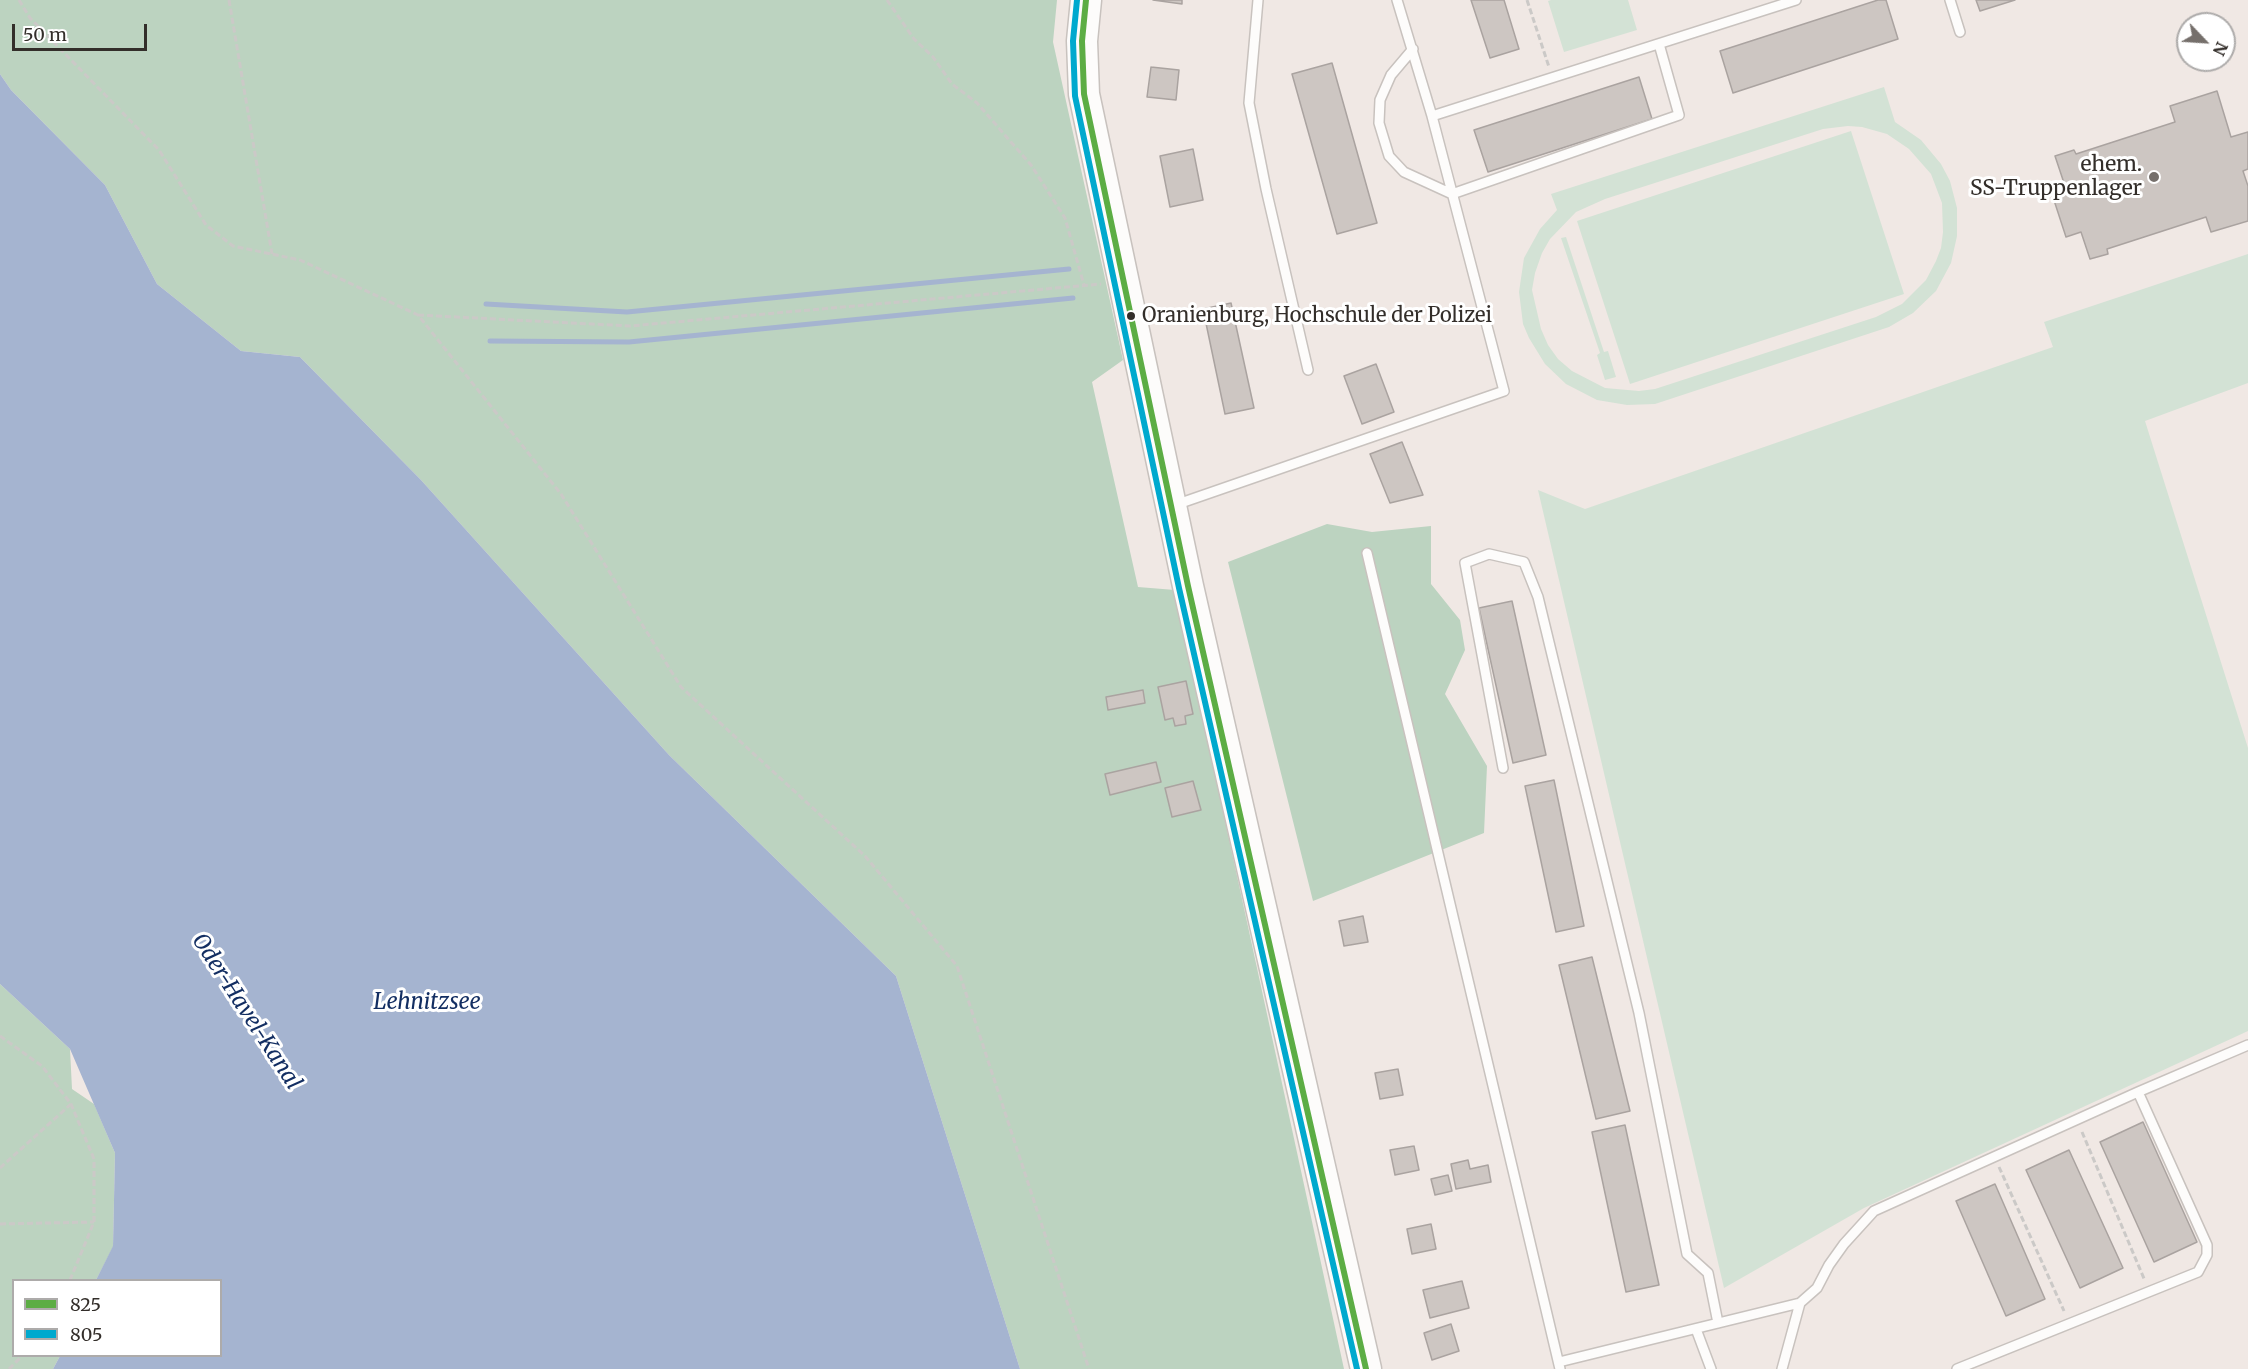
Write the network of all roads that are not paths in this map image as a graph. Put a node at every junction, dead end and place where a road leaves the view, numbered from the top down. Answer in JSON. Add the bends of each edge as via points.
{"nodes":[{"id":1,"x":1086,"y":0,"type":"edge"},
{"id":2,"x":1258,"y":0,"type":"edge"},
{"id":3,"x":1397,"y":0,"type":"edge"},
{"id":4,"x":1796,"y":0,"type":"edge"},
{"id":5,"x":1950,"y":0,"type":"edge"},
{"id":6,"x":1960,"y":32,"type":"dead end"},
{"id":7,"x":1659,"y":44,"type":"junction"},
{"id":8,"x":1413,"y":49,"type":"junction"},
{"id":9,"x":1432,"y":116,"type":"junction"},
{"id":10,"x":1452,"y":194,"type":"junction"},
{"id":11,"x":1308,"y":370,"type":"dead end"},
{"id":12,"x":1171,"y":507,"type":"junction"},
{"id":13,"x":1367,"y":553,"type":"dead end"},
{"id":14,"x":1503,"y":768,"type":"dead end"},
{"id":15,"x":2248,"y":1046,"type":"edge"},
{"id":16,"x":2138,"y":1092,"type":"junction"},
{"id":17,"x":1800,"y":1303,"type":"junction"},
{"id":18,"x":1718,"y":1323,"type":"junction"},
{"id":19,"x":1696,"y":1329,"type":"junction"},
{"id":20,"x":1559,"y":1365,"type":"edge"},
{"id":21,"x":1366,"y":1369,"type":"edge"},
{"id":22,"x":1711,"y":1369,"type":"edge"},
{"id":23,"x":1782,"y":1369,"type":"edge"},
{"id":24,"x":1957,"y":1369,"type":"edge"}],
"edges":[{"from":1,"to":12,"type":"main road","via":[[1082,41],[1084,94]]},
{"from":2,"to":11,"type":"lane","via":[[1249,103]]},
{"from":3,"to":8,"type":"lane"},
{"from":4,"to":7,"type":"lane"},
{"from":5,"to":6,"type":"lane"},
{"from":7,"to":9,"type":"lane"},
{"from":7,"to":10,"type":"lane","via":[[1679,115]]},
{"from":8,"to":9,"type":"lane"},
{"from":8,"to":10,"type":"lane","via":[[1391,75],[1380,100],[1379,123],[1389,156],[1404,172]]},
{"from":9,"to":10,"type":"lane"},
{"from":10,"to":12,"type":"lane","via":[[1504,391]]},
{"from":12,"to":21,"type":"main road"},
{"from":13,"to":20,"type":"lane"},
{"from":14,"to":18,"type":"lane","via":[[1465,563],[1489,554],[1524,562],[1538,597],[1639,1013],[1687,1254],[1708,1273]]},
{"from":15,"to":16,"type":"lane"},
{"from":16,"to":17,"type":"lane","via":[[1874,1211],[1844,1244],[1817,1288]]},
{"from":16,"to":24,"type":"lane","via":[[2207,1245],[2207,1255],[2198,1272]]},
{"from":17,"to":18,"type":"lane"},
{"from":17,"to":23,"type":"lane"},
{"from":18,"to":19,"type":"lane"},
{"from":19,"to":20,"type":"lane"},
{"from":19,"to":22,"type":"lane"}]}
